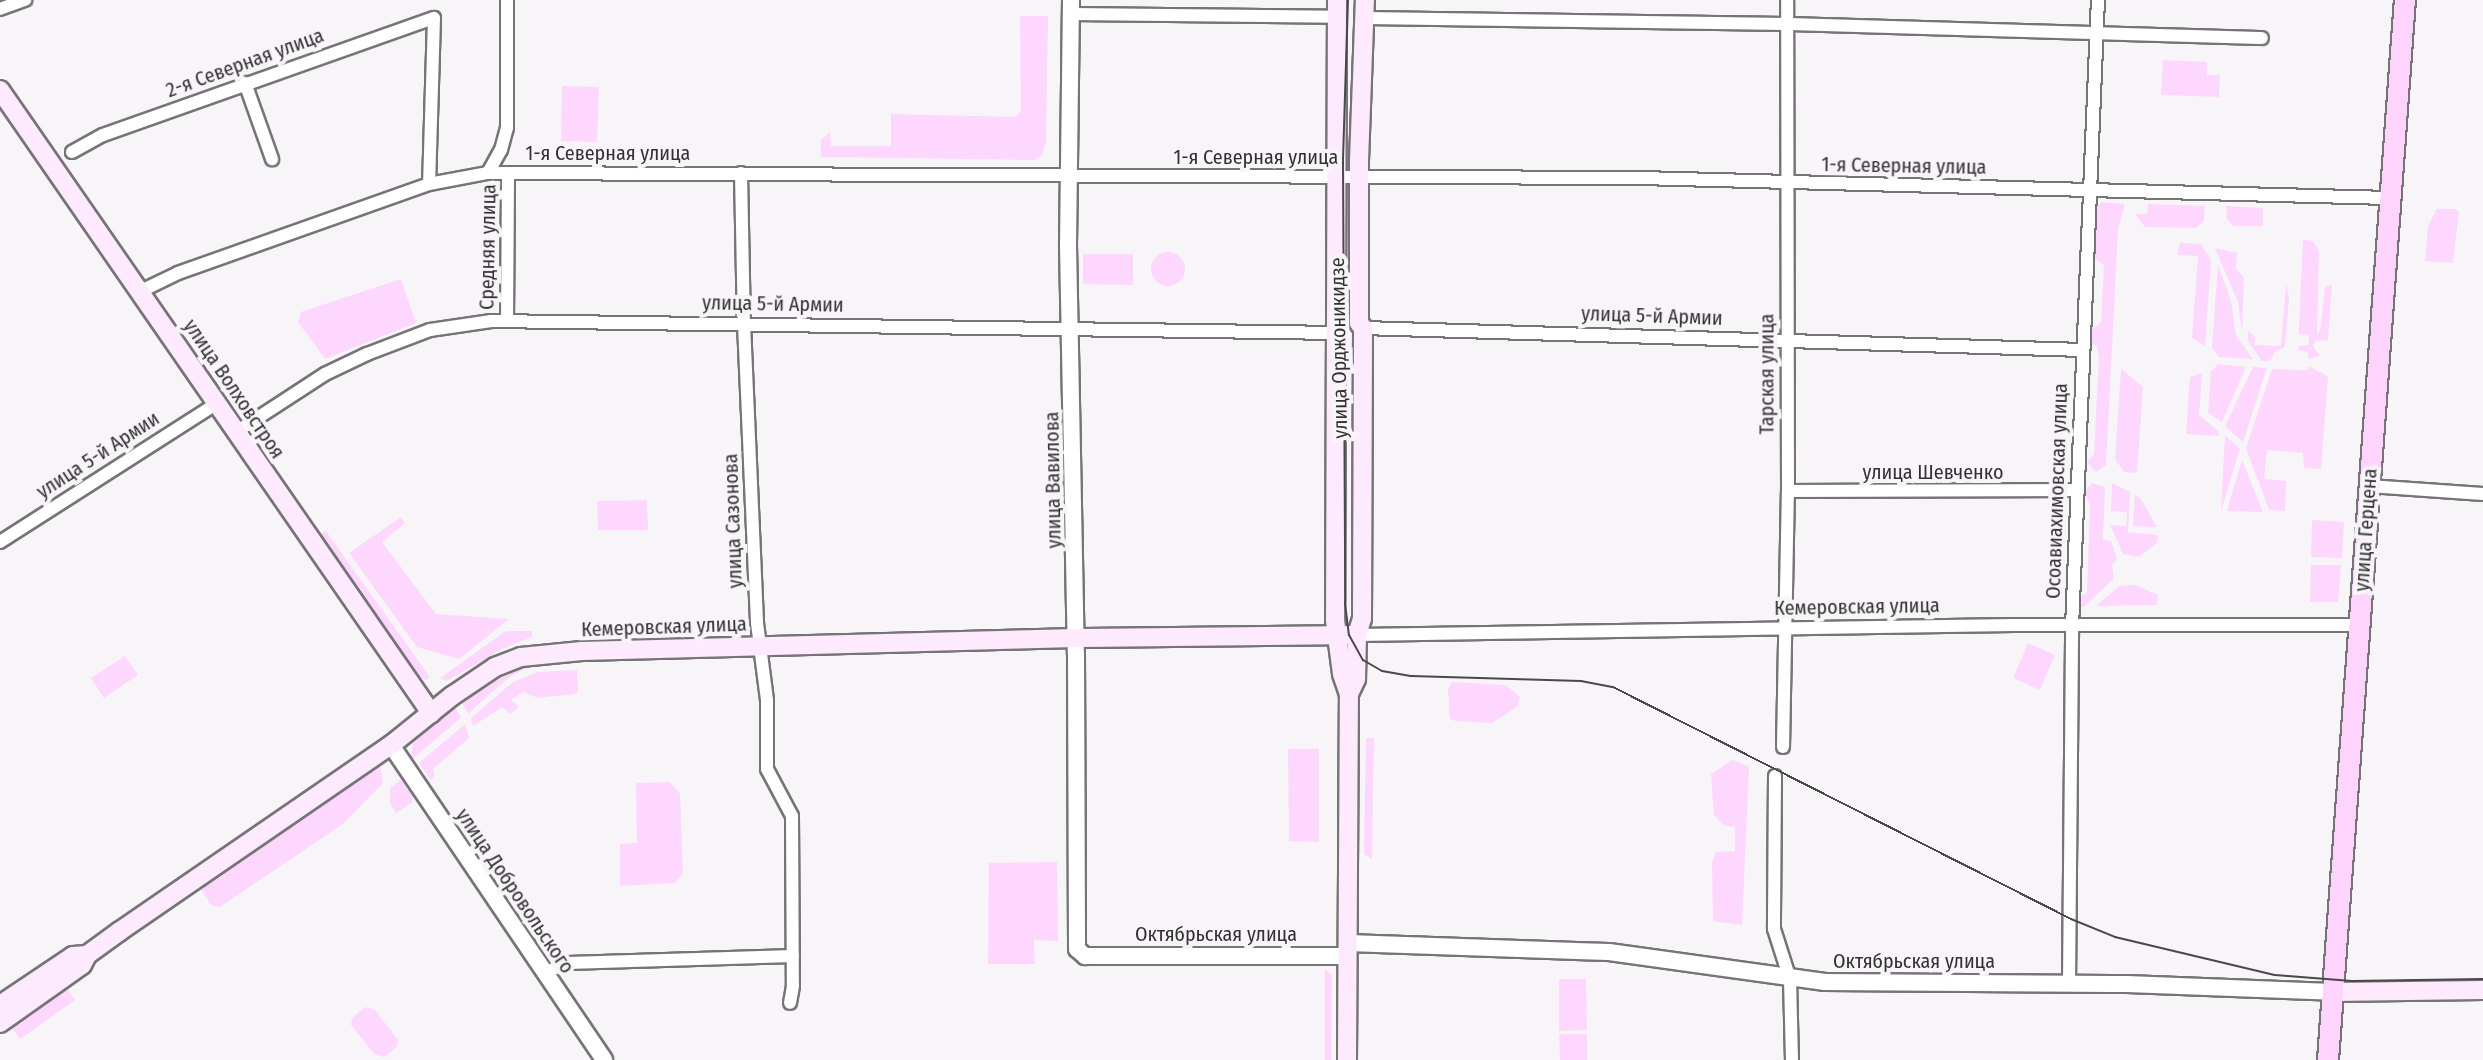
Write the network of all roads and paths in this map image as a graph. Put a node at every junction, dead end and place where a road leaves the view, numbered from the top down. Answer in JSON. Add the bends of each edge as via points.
{"nodes":[{"id":1,"x":25,"y":0,"type":"edge"},
{"id":2,"x":507,"y":0,"type":"edge"},
{"id":3,"x":1787,"y":0,"type":"edge"},
{"id":4,"x":2098,"y":0,"type":"edge"},
{"id":5,"x":2405,"y":0,"type":"edge"},
{"id":6,"x":1071,"y":7,"type":"edge"},
{"id":7,"x":1337,"y":8,"type":"edge"},
{"id":8,"x":0,"y":9,"type":"edge"},
{"id":9,"x":1365,"y":9,"type":"edge"},
{"id":10,"x":1787,"y":24,"type":"junction"},
{"id":11,"x":2097,"y":32,"type":"junction"},
{"id":12,"x":2262,"y":38,"type":"dead end"},
{"id":13,"x":245,"y":83,"type":"junction"},
{"id":14,"x":0,"y":90,"type":"edge"},
{"id":15,"x":72,"y":152,"type":"dead end"},
{"id":16,"x":272,"y":159,"type":"dead end"},
{"id":17,"x":488,"y":173,"type":"junction"},
{"id":18,"x":508,"y":173,"type":"junction"},
{"id":19,"x":741,"y":173,"type":"junction"},
{"id":20,"x":1069,"y":176,"type":"junction"},
{"id":21,"x":1337,"y":178,"type":"junction"},
{"id":22,"x":1359,"y":178,"type":"junction"},
{"id":23,"x":1786,"y":183,"type":"junction"},
{"id":24,"x":429,"y":184,"type":"junction"},
{"id":25,"x":2089,"y":190,"type":"junction"},
{"id":26,"x":2391,"y":198,"type":"junction"},
{"id":27,"x":141,"y":291,"type":"junction"},
{"id":28,"x":507,"y":321,"type":"junction"},
{"id":29,"x":744,"y":324,"type":"junction"},
{"id":30,"x":1070,"y":328,"type":"junction"},
{"id":31,"x":1363,"y":328,"type":"junction"},
{"id":32,"x":1336,"y":333,"type":"junction"},
{"id":33,"x":1787,"y":340,"type":"junction"},
{"id":34,"x":2082,"y":350,"type":"junction"},
{"id":35,"x":217,"y":403,"type":"junction"},
{"id":36,"x":236,"y":432,"type":"junction"},
{"id":37,"x":2369,"y":486,"type":"junction"},
{"id":38,"x":2077,"y":490,"type":"junction"},
{"id":39,"x":1788,"y":491,"type":"junction"},
{"id":40,"x":2483,"y":494,"type":"edge"},
{"id":41,"x":3,"y":535,"type":"edge"},
{"id":42,"x":2359,"y":625,"type":"junction"},
{"id":43,"x":2072,"y":627,"type":"junction"},
{"id":44,"x":1783,"y":631,"type":"junction"},
{"id":45,"x":1337,"y":635,"type":"junction"},
{"id":46,"x":1357,"y":635,"type":"junction"},
{"id":47,"x":1076,"y":638,"type":"junction"},
{"id":48,"x":760,"y":646,"type":"junction"},
{"id":49,"x":1349,"y":694,"type":"junction"},
{"id":50,"x":431,"y":713,"type":"junction"},
{"id":51,"x":391,"y":745,"type":"junction"},
{"id":52,"x":1783,"y":747,"type":"dead end"},
{"id":53,"x":1775,"y":776,"type":"dead end"},
{"id":54,"x":1348,"y":950,"type":"junction"},
{"id":55,"x":87,"y":955,"type":"junction"},
{"id":56,"x":793,"y":956,"type":"junction"},
{"id":57,"x":1085,"y":956,"type":"joint"},
{"id":58,"x":546,"y":972,"type":"junction"},
{"id":59,"x":1790,"y":979,"type":"junction"},
{"id":60,"x":2069,"y":984,"type":"junction"},
{"id":61,"x":2483,"y":990,"type":"edge"},
{"id":62,"x":2332,"y":992,"type":"junction"},
{"id":63,"x":790,"y":1003,"type":"dead end"},
{"id":64,"x":0,"y":1005,"type":"edge"},
{"id":65,"x":0,"y":1023,"type":"edge"},
{"id":66,"x":604,"y":1060,"type":"edge"},
{"id":67,"x":1347,"y":1060,"type":"edge"},
{"id":68,"x":1792,"y":1060,"type":"edge"},
{"id":69,"x":2328,"y":1060,"type":"edge"}],
"edges":[{"from":1,"to":8,"type":"street"},
{"from":2,"to":17,"type":"street","name":"Средняя улица","via":[[507,128]]},
{"from":3,"to":10,"type":"street","name":"Тарская улица"},
{"from":4,"to":11,"type":"street","name":"Осоавиахимовская улица"},
{"from":5,"to":26,"type":"main road","name":"улица Герцена"},
{"from":6,"to":7,"type":"street"},
{"from":6,"to":20,"type":"street","name":"улица Вавилова"},
{"from":7,"to":21,"type":"main road","name":"улица Орджоникидзе"},
{"from":9,"to":10,"type":"street"},
{"from":9,"to":22,"type":"main road","name":"улица Орджоникидзе"},
{"from":10,"to":11,"type":"street"},
{"from":10,"to":23,"type":"street","name":"Тарская улица"},
{"from":11,"to":12,"type":"street"},
{"from":11,"to":25,"type":"street","name":"Осоавиахимовская улица"},
{"from":13,"to":15,"type":"street","name":"2-я Северная улица","via":[[103,135]]},
{"from":13,"to":16,"type":"street"},
{"from":13,"to":24,"type":"street","name":"2-я Северная улица","via":[[434,18]]},
{"from":14,"to":27,"type":"main road","name":"улица Волховстроя"},
{"from":17,"to":18,"type":"street","name":"1-я Северная улица"},
{"from":17,"to":24,"type":"street","name":"1-я Северная улица"},
{"from":18,"to":19,"type":"street","name":"1-я Северная улица"},
{"from":18,"to":28,"type":"street","name":"Средняя улица"},
{"from":19,"to":20,"type":"street","name":"1-я Северная улица"},
{"from":19,"to":29,"type":"street","name":"улица Сазонова"},
{"from":20,"to":21,"type":"street","name":"1-я Северная улица"},
{"from":20,"to":30,"type":"street","name":"улица Вавилова"},
{"from":21,"to":22,"type":"street","name":"1-я Северная улица"},
{"from":21,"to":32,"type":"main road","name":"улица Орджоникидзе"},
{"from":22,"to":23,"type":"street","name":"1-я Северная улица"},
{"from":22,"to":31,"type":"main road","name":"улица Орджоникидзе"},
{"from":23,"to":25,"type":"street","name":"1-я Северная улица"},
{"from":23,"to":33,"type":"street","name":"Тарская улица"},
{"from":24,"to":27,"type":"street","name":"1-я Северная улица"},
{"from":25,"to":26,"type":"street","name":"1-я Северная улица"},
{"from":25,"to":34,"type":"street","name":"Осоавиахимовская улица"},
{"from":26,"to":37,"type":"main road","name":"улица Герцена"},
{"from":27,"to":35,"type":"main road","name":"улица Волховстроя"},
{"from":28,"to":29,"type":"street","name":"улица 5-й Армии"},
{"from":28,"to":36,"type":"street","name":"улица 5-й Армии","via":[[448,326],[390,344],[325,374]]},
{"from":29,"to":30,"type":"street","name":"улица 5-й Армии"},
{"from":29,"to":48,"type":"street","name":"улица Сазонова"},
{"from":30,"to":32,"type":"street","name":"улица 5-й Армии"},
{"from":30,"to":47,"type":"street","name":"улица Вавилова"},
{"from":31,"to":33,"type":"street","name":"улица 5-й Армии"},
{"from":31,"to":46,"type":"main road","name":"улица Орджоникидзе","via":[[1362,619]]},
{"from":32,"to":45,"type":"main road","name":"улица Орджоникидзе"},
{"from":33,"to":34,"type":"street","name":"улица 5-й Армии"},
{"from":33,"to":39,"type":"street","name":"Тарская улица"},
{"from":34,"to":38,"type":"street","name":"Осоавиахимовская улица"},
{"from":35,"to":36,"type":"main road","name":"улица Волховстроя"},
{"from":35,"to":41,"type":"street","name":"улица 5-й Армии"},
{"from":36,"to":50,"type":"main road","name":"улица Волховстроя"},
{"from":37,"to":40,"type":"street"},
{"from":37,"to":42,"type":"main road","name":"улица Герцена"},
{"from":38,"to":39,"type":"street","name":"улица Шевченко"},
{"from":38,"to":43,"type":"street","name":"Осоавиахимовская улица"},
{"from":39,"to":44,"type":"street","name":"Тарская улица"},
{"from":42,"to":43,"type":"street","name":"Кемеровская улица"},
{"from":42,"to":62,"type":"main road","name":"улица Герцена"},
{"from":43,"to":44,"type":"street","name":"Кемеровская улица"},
{"from":43,"to":60,"type":"street","name":"Осоавиахимовская улица"},
{"from":44,"to":46,"type":"street","name":"Кемеровская улица"},
{"from":44,"to":52,"type":"street","name":"Тарская улица"},
{"from":45,"to":46,"type":"main road","name":"Кемеровская улица"},
{"from":45,"to":47,"type":"main road","name":"Кемеровская улица"},
{"from":45,"to":49,"type":"main road","name":"улица Орджоникидзе"},
{"from":46,"to":49,"type":"main road","name":"улица Орджоникидзе","via":[[1356,674]]},
{"from":47,"to":48,"type":"main road","name":"Кемеровская улица"},
{"from":47,"to":57,"type":"street","name":"улица Вавилова","via":[[1077,949]]},
{"from":48,"to":50,"type":"main road","name":"Кемеровская улица","via":[[533,654],[495,667]]},
{"from":48,"to":56,"type":"street","name":"улица Сазонова","via":[[767,769],[792,816]]},
{"from":49,"to":54,"type":"main road","name":"улица Орджоникидзе"},
{"from":50,"to":51,"type":"main road","name":"Кемеровская улица"},
{"from":51,"to":55,"type":"main road","name":"Кемеровская улица"},
{"from":51,"to":58,"type":"street","name":"улица Добровольского"},
{"from":53,"to":59,"type":"street","via":[[1774,929]]},
{"from":54,"to":57,"type":"street","name":"Октябрьская улица"},
{"from":54,"to":59,"type":"street","name":"Октябрьская улица","via":[[1609,952]]},
{"from":54,"to":67,"type":"main road","name":"улица Орджоникидзе"},
{"from":55,"to":64,"type":"main road","name":"Кемеровская улица","via":[[73,956]]},
{"from":55,"to":65,"type":"main road","name":"Кемеровская улица","via":[[82,965]]},
{"from":56,"to":58,"type":"street","via":[[568,963]]},
{"from":56,"to":63,"type":"street","name":"улица Сазонова"},
{"from":58,"to":66,"type":"street","name":"улица Добровольского"},
{"from":59,"to":60,"type":"street","name":"Октябрьская улица"},
{"from":59,"to":68,"type":"street"},
{"from":60,"to":62,"type":"street","name":"Октябрьская улица"},
{"from":61,"to":62,"type":"main road","name":"Октябрьская улица"},
{"from":62,"to":69,"type":"main road","name":"улица Герцена"}]}
